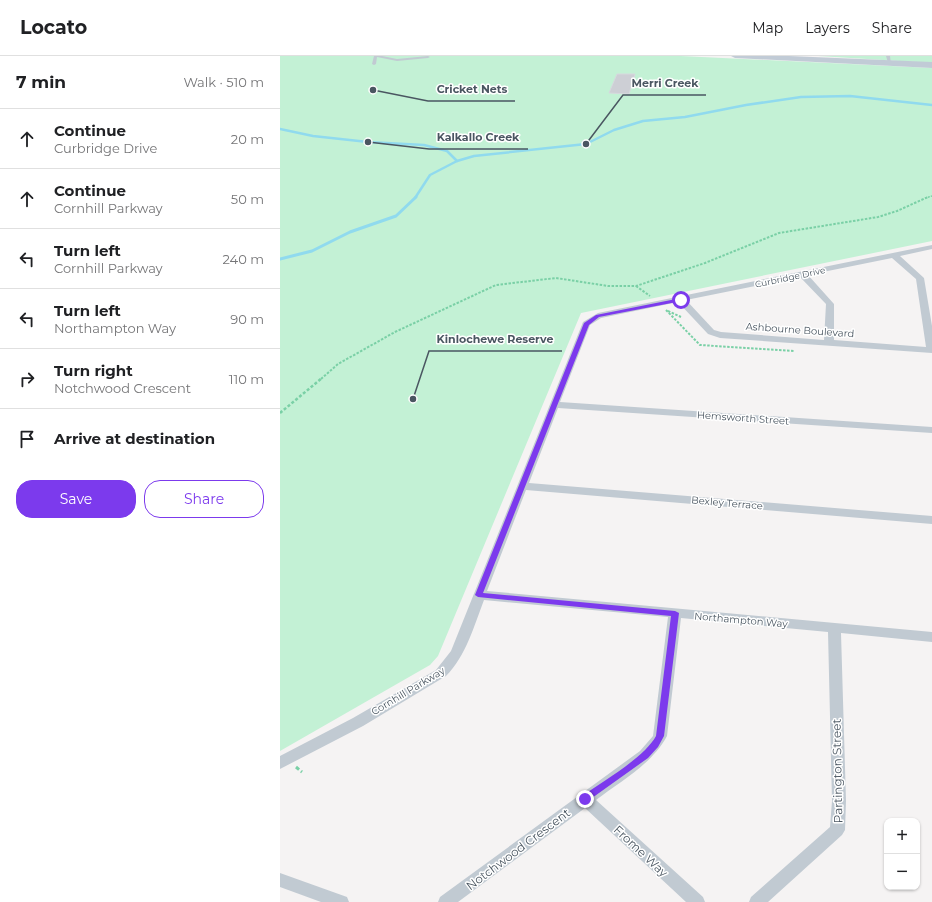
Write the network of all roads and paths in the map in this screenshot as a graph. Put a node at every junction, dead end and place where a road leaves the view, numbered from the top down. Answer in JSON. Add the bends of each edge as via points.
{"nodes":[{"id":1,"x":376,"y":56,"type":"edge"},
{"id":2,"x":735,"y":56,"type":"edge"},
{"id":3,"x":428,"y":57,"type":"edge"},
{"id":4,"x":889,"y":59,"type":"edge"},
{"id":5,"x":374,"y":64,"type":"dead end"},
{"id":6,"x":932,"y":64,"type":"edge"},
{"id":7,"x":932,"y":196,"type":"edge"},
{"id":8,"x":932,"y":247,"type":"edge"},
{"id":9,"x":894,"y":255,"type":"junction"},
{"id":10,"x":803,"y":275,"type":"junction"},
{"id":11,"x":636,"y":286,"type":"junction"},
{"id":12,"x":681,"y":300,"type":"junction"},
{"id":13,"x":653,"y":305,"type":"junction"},
{"id":14,"x":830,"y":344,"type":"junction"},
{"id":15,"x":932,"y":350,"type":"edge"},
{"id":16,"x":554,"y":405,"type":"junction"},
{"id":17,"x":280,"y":413,"type":"edge"},
{"id":18,"x":932,"y":430,"type":"edge"},
{"id":19,"x":522,"y":486,"type":"junction"},
{"id":20,"x":932,"y":520,"type":"edge"},
{"id":21,"x":478,"y":595,"type":"junction"},
{"id":22,"x":675,"y":613,"type":"junction"},
{"id":23,"x":834,"y":628,"type":"junction"},
{"id":24,"x":932,"y":637,"type":"edge"},
{"id":25,"x":280,"y":763,"type":"edge"},
{"id":26,"x":585,"y":799,"type":"junction"},
{"id":27,"x":280,"y":880,"type":"edge"},
{"id":28,"x":341,"y":902,"type":"edge"},
{"id":29,"x":446,"y":902,"type":"edge"},
{"id":30,"x":697,"y":902,"type":"edge"},
{"id":31,"x":757,"y":902,"type":"edge"}],
"edges":[{"from":1,"to":3,"type":"lane","via":[[397,60]]},
{"from":1,"to":5,"type":"lane"},
{"from":2,"to":4,"type":"main road"},
{"from":4,"to":6,"type":"main road"},
{"from":7,"to":11,"type":"path","via":[[894,213],[779,233],[705,263]]},
{"from":8,"to":9,"type":"street","name":"Curbridge Drive"},
{"from":9,"to":10,"type":"street","name":"Curbridge Drive"},
{"from":9,"to":15,"type":"street","via":[[920,278]]},
{"from":10,"to":12,"type":"street","name":"Curbridge Drive"},
{"from":10,"to":14,"type":"street","via":[[830,304]]},
{"from":11,"to":13,"type":"path"},
{"from":11,"to":17,"type":"path","via":[[608,286],[556,278],[496,285],[395,332],[338,364]]},
{"from":12,"to":13,"type":"street","name":"Curbridge Drive"},
{"from":12,"to":14,"type":"street","name":"Ashbourne Boulevard","via":[[711,332],[720,335]]},
{"from":13,"to":16,"type":"street","name":"Cornhill Parkway","via":[[598,316],[586,324]]},
{"from":14,"to":15,"type":"street","name":"Ashbourne Boulevard"},
{"from":16,"to":18,"type":"street","name":"Hemsworth Street"},
{"from":16,"to":19,"type":"street","name":"Cornhill Parkway"},
{"from":19,"to":20,"type":"street","name":"Bexley Terrace"},
{"from":19,"to":21,"type":"street","name":"Cornhill Parkway"},
{"from":21,"to":22,"type":"street","name":"Northampton Way"},
{"from":21,"to":25,"type":"street","name":"Cornhill Parkway","via":[[457,652],[441,673],[358,722]]},
{"from":22,"to":23,"type":"street","name":"Northampton Way"},
{"from":22,"to":26,"type":"street","name":"Notchwood Crescent","via":[[660,736],[645,755]]},
{"from":23,"to":24,"type":"street","name":"Northampton Way"},
{"from":23,"to":31,"type":"street","name":"Partington Street","via":[[838,830]]},
{"from":26,"to":29,"type":"street","name":"Notchwood Crescent"},
{"from":26,"to":30,"type":"street","name":"Frome Way"},
{"from":27,"to":28,"type":"street"}]}
